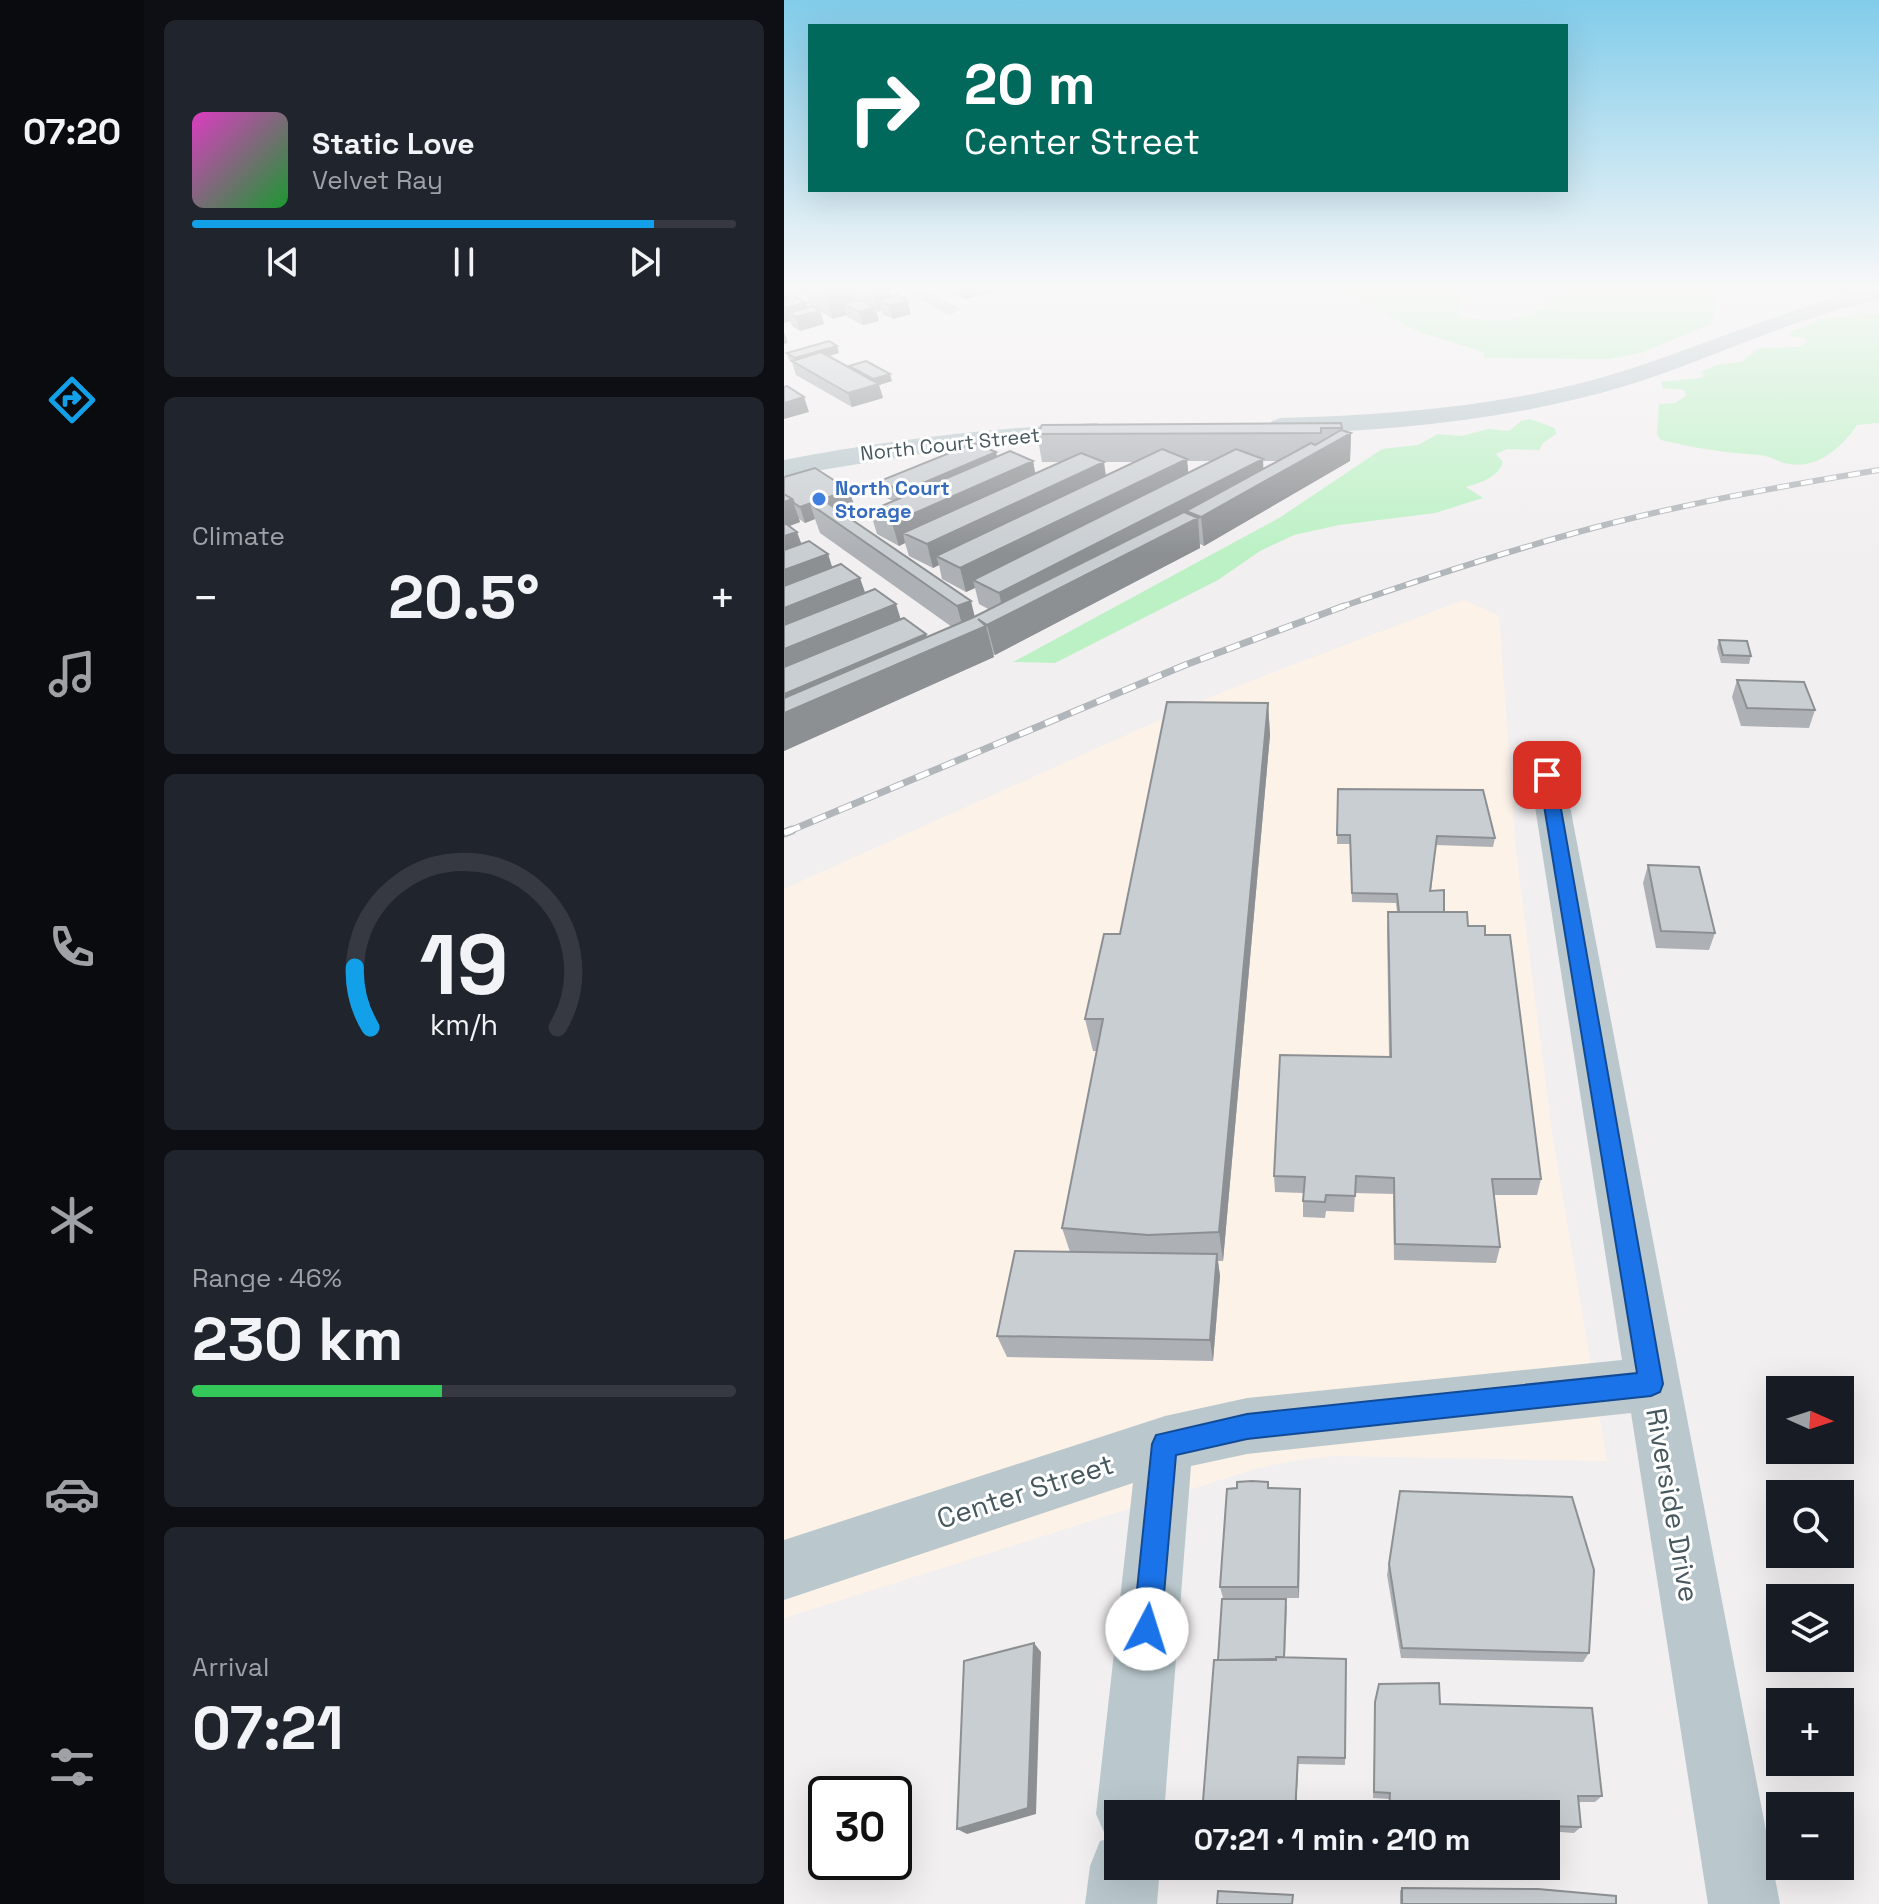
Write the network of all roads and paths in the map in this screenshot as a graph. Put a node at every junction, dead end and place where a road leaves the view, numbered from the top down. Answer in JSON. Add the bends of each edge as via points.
{"nodes":[{"id":1,"x":1628,"y":377,"type":"edge"},
{"id":2,"x":1257,"y":426,"type":"edge"},
{"id":3,"x":1123,"y":430,"type":"edge"},
{"id":4,"x":784,"y":468,"type":"edge"},
{"id":5,"x":1547,"y":775,"type":"dead end"},
{"id":6,"x":1651,"y":1384,"type":"junction"},
{"id":7,"x":1165,"y":1444,"type":"junction"},
{"id":8,"x":784,"y":1570,"type":"edge"},
{"id":9,"x":1131,"y":1800,"type":"edge"},
{"id":10,"x":1124,"y":1880,"type":"edge"},
{"id":11,"x":1121,"y":1904,"type":"edge"},
{"id":12,"x":1744,"y":1904,"type":"edge"}],
"edges":[{"from":1,"to":2,"type":"street","via":[[1548,401],[1441,418]]},
{"from":3,"to":4,"type":"street","name":"North Court Street","via":[[972,439]]},
{"from":5,"to":6,"type":"street","name":"Riverside Drive"},
{"from":6,"to":7,"type":"street","name":"Center Street","via":[[1247,1426]]},
{"from":6,"to":12,"type":"street","name":"Riverside Drive"},
{"from":7,"to":8,"type":"street","name":"Center Street"},
{"from":7,"to":9,"type":"street"},
{"from":10,"to":11,"type":"street"}]}
